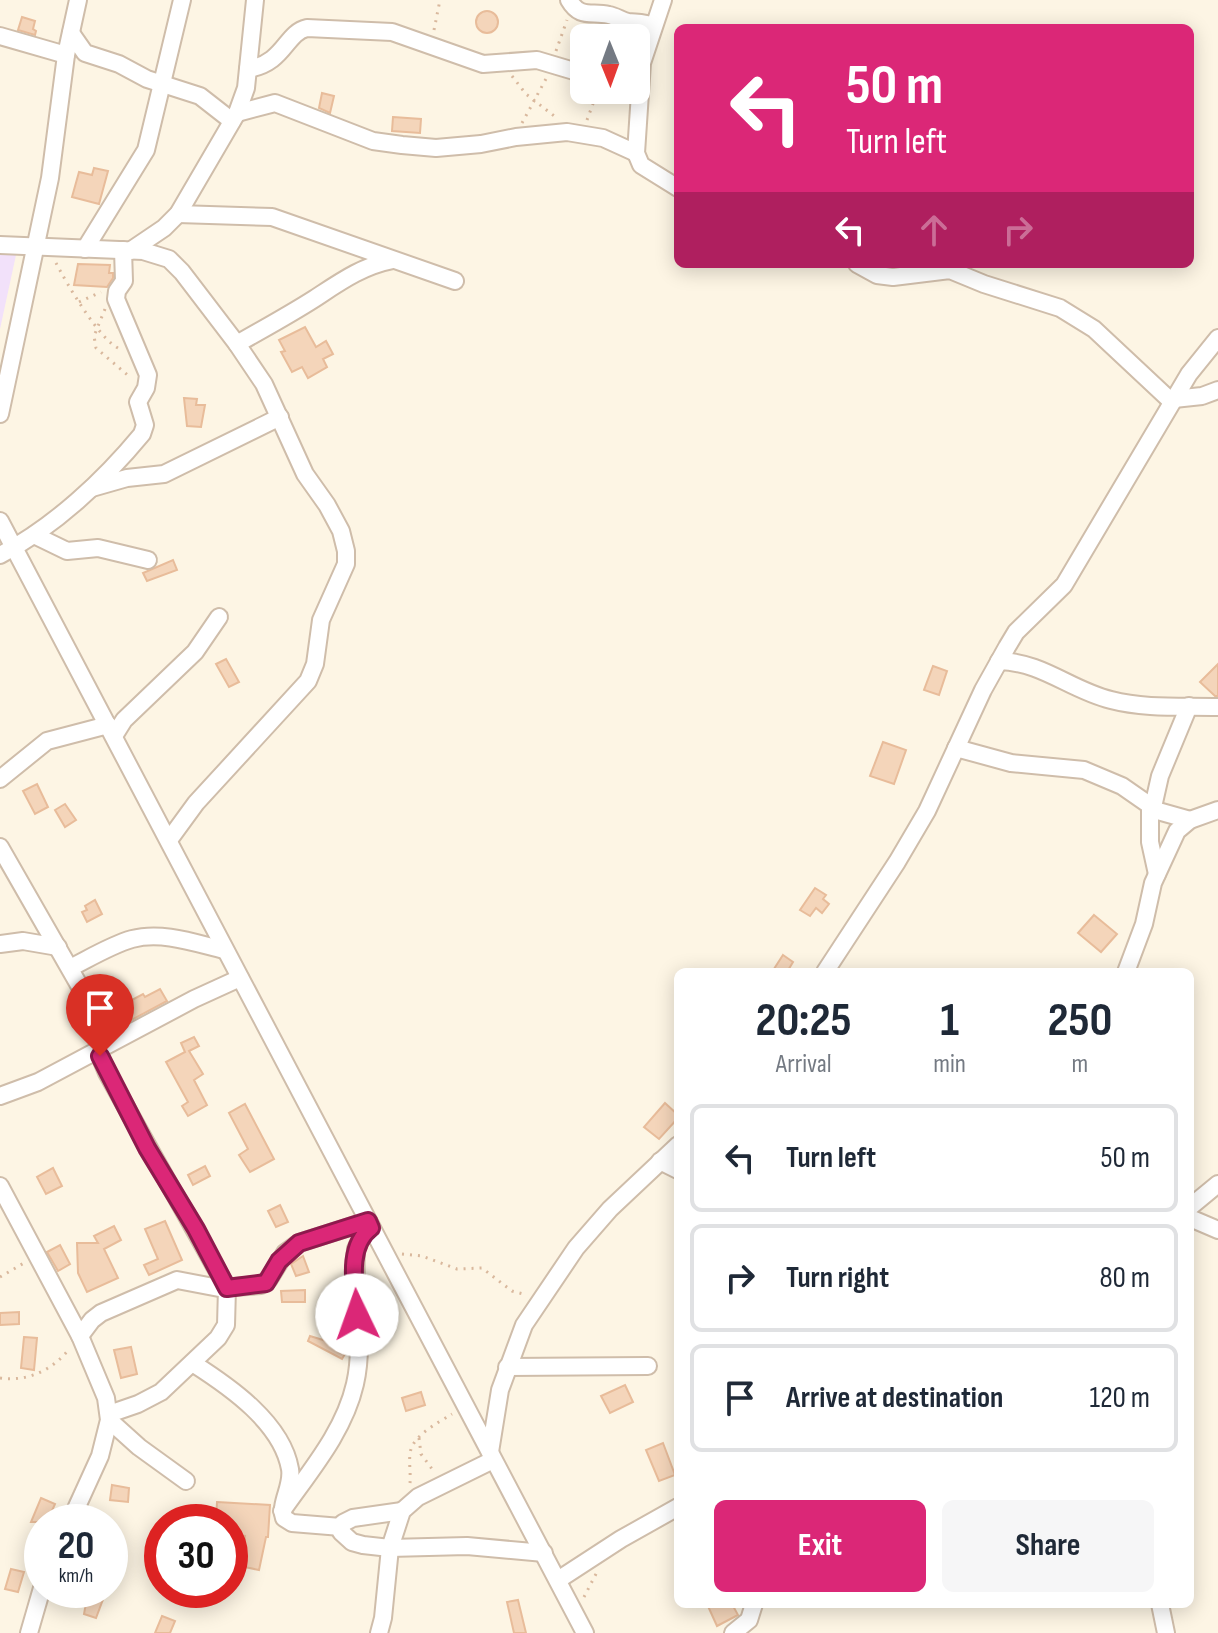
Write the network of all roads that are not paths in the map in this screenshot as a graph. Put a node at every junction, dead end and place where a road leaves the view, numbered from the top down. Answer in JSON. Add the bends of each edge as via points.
{"nodes":[{"id":1,"x":78,"y":0,"type":"edge"},
{"id":2,"x":182,"y":0,"type":"edge"},
{"id":3,"x":255,"y":0,"type":"edge"},
{"id":4,"x":663,"y":0,"type":"edge"},
{"id":5,"x":570,"y":2,"type":"edge"},
{"id":6,"x":653,"y":26,"type":"junction"},
{"id":7,"x":71,"y":33,"type":"junction"},
{"id":8,"x":0,"y":36,"type":"edge"},
{"id":9,"x":650,"y":36,"type":"edge"},
{"id":10,"x":66,"y":55,"type":"junction"},
{"id":11,"x":248,"y":69,"type":"junction"},
{"id":12,"x":570,"y":70,"type":"edge"},
{"id":13,"x":163,"y":85,"type":"junction"},
{"id":14,"x":636,"y":104,"type":"edge"},
{"id":15,"x":234,"y":117,"type":"junction"},
{"id":16,"x":636,"y":153,"type":"junction"},
{"id":17,"x":674,"y":186,"type":"edge"},
{"id":18,"x":178,"y":214,"type":"junction"},
{"id":19,"x":0,"y":245,"type":"edge"},
{"id":20,"x":42,"y":247,"type":"junction"},
{"id":21,"x":85,"y":249,"type":"junction"},
{"id":22,"x":126,"y":250,"type":"junction"},
{"id":23,"x":394,"y":259,"type":"junction"},
{"id":24,"x":864,"y":268,"type":"edge"},
{"id":25,"x":455,"y":281,"type":"dead end"},
{"id":26,"x":1218,"y":338,"type":"edge"},
{"id":27,"x":237,"y":344,"type":"junction"},
{"id":28,"x":1218,"y":390,"type":"edge"},
{"id":29,"x":1173,"y":401,"type":"junction"},
{"id":30,"x":0,"y":414,"type":"edge"},
{"id":31,"x":280,"y":417,"type":"junction"},
{"id":32,"x":86,"y":490,"type":"junction"},
{"id":33,"x":0,"y":521,"type":"edge"},
{"id":34,"x":34,"y":535,"type":"junction"},
{"id":35,"x":7,"y":551,"type":"edge"},
{"id":36,"x":148,"y":560,"type":"dead end"},
{"id":37,"x":219,"y":617,"type":"dead end"},
{"id":38,"x":999,"y":661,"type":"junction"},
{"id":39,"x":1189,"y":706,"type":"junction"},
{"id":40,"x":1218,"y":707,"type":"edge"},
{"id":41,"x":111,"y":731,"type":"junction"},
{"id":42,"x":956,"y":748,"type":"junction"},
{"id":43,"x":0,"y":779,"type":"edge"},
{"id":44,"x":1152,"y":806,"type":"junction"},
{"id":45,"x":1218,"y":810,"type":"edge"},
{"id":46,"x":1190,"y":820,"type":"junction"},
{"id":47,"x":169,"y":840,"type":"junction"},
{"id":48,"x":0,"y":847,"type":"edge"},
{"id":49,"x":1157,"y":874,"type":"junction"},
{"id":50,"x":0,"y":944,"type":"edge"},
{"id":51,"x":58,"y":947,"type":"junction"},
{"id":52,"x":224,"y":950,"type":"junction"},
{"id":53,"x":70,"y":968,"type":"junction"},
{"id":54,"x":828,"y":968,"type":"edge"},
{"id":55,"x":1128,"y":968,"type":"edge"},
{"id":56,"x":240,"y":978,"type":"junction"},
{"id":57,"x":99,"y":1051,"type":"junction"},
{"id":58,"x":0,"y":1096,"type":"edge"},
{"id":59,"x":674,"y":1149,"type":"edge"},
{"id":60,"x":660,"y":1161,"type":"junction"},
{"id":61,"x":674,"y":1168,"type":"edge"},
{"id":62,"x":1218,"y":1184,"type":"edge"},
{"id":63,"x":0,"y":1186,"type":"edge"},
{"id":64,"x":1194,"y":1204,"type":"edge"},
{"id":65,"x":1194,"y":1220,"type":"edge"},
{"id":66,"x":369,"y":1225,"type":"junction"},
{"id":67,"x":1218,"y":1230,"type":"edge"},
{"id":68,"x":227,"y":1288,"type":"junction"},
{"id":69,"x":80,"y":1336,"type":"junction"},
{"id":70,"x":194,"y":1364,"type":"junction"},
{"id":71,"x":648,"y":1366,"type":"dead end"},
{"id":72,"x":507,"y":1367,"type":"junction"},
{"id":73,"x":109,"y":1417,"type":"junction"},
{"id":74,"x":491,"y":1457,"type":"junction"},
{"id":75,"x":186,"y":1481,"type":"dead end"},
{"id":76,"x":78,"y":1504,"type":"edge"},
{"id":77,"x":405,"y":1508,"type":"junction"},
{"id":78,"x":674,"y":1509,"type":"edge"},
{"id":79,"x":282,"y":1511,"type":"junction"},
{"id":80,"x":341,"y":1527,"type":"junction"},
{"id":81,"x":390,"y":1548,"type":"junction"},
{"id":82,"x":544,"y":1553,"type":"junction"},
{"id":83,"x":558,"y":1580,"type":"junction"},
{"id":84,"x":36,"y":1608,"type":"edge"},
{"id":85,"x":753,"y":1608,"type":"edge"},
{"id":86,"x":1161,"y":1608,"type":"edge"},
{"id":87,"x":1168,"y":1632,"type":"edge"},
{"id":88,"x":29,"y":1633,"type":"edge"},
{"id":89,"x":379,"y":1633,"type":"edge"},
{"id":90,"x":585,"y":1633,"type":"edge"},
{"id":91,"x":733,"y":1633,"type":"edge"}],
"edges":[{"from":1,"to":7,"type":"street"},
{"from":2,"to":13,"type":"street"},
{"from":3,"to":11,"type":"street"},
{"from":4,"to":6,"type":"street"},
{"from":5,"to":6,"type":"street","via":[[585,15]]},
{"from":6,"to":9,"type":"street"},
{"from":7,"to":10,"type":"street"},
{"from":7,"to":13,"type":"street","via":[[85,53]]},
{"from":8,"to":10,"type":"street"},
{"from":10,"to":20,"type":"street"},
{"from":11,"to":12,"type":"street","via":[[273,60],[307,28],[392,32],[476,62],[527,60]]},
{"from":11,"to":15,"type":"street"},
{"from":13,"to":15,"type":"street","via":[[206,99]]},
{"from":13,"to":21,"type":"street","via":[[146,150]]},
{"from":14,"to":16,"type":"street"},
{"from":15,"to":16,"type":"street","via":[[275,103],[373,141],[436,148],[567,132],[587,133]]},
{"from":15,"to":18,"type":"street"},
{"from":16,"to":17,"type":"street","via":[[641,165]]},
{"from":18,"to":22,"type":"street"},
{"from":18,"to":23,"type":"street","via":[[272,217]]},
{"from":19,"to":20,"type":"street"},
{"from":20,"to":21,"type":"street"},
{"from":20,"to":30,"type":"street"},
{"from":21,"to":22,"type":"street"},
{"from":22,"to":27,"type":"street","via":[[169,259]]},
{"from":22,"to":32,"type":"street","via":[[124,281],[116,299],[148,375],[137,407],[145,425]]},
{"from":23,"to":25,"type":"street"},
{"from":23,"to":27,"type":"street","via":[[344,278]]},
{"from":24,"to":29,"type":"street","via":[[893,277],[950,270],[1060,308],[1094,329]]},
{"from":26,"to":29,"type":"street"},
{"from":27,"to":31,"type":"street"},
{"from":28,"to":29,"type":"street"},
{"from":29,"to":38,"type":"street","via":[[1064,585],[1016,632]]},
{"from":31,"to":32,"type":"street","via":[[164,474]]},
{"from":31,"to":47,"type":"street","via":[[305,474],[341,531],[346,564],[321,620],[308,681],[207,789]]},
{"from":32,"to":34,"type":"street"},
{"from":33,"to":35,"type":"street"},
{"from":34,"to":35,"type":"street"},
{"from":34,"to":36,"type":"street","via":[[67,551],[98,548]]},
{"from":35,"to":41,"type":"street"},
{"from":37,"to":41,"type":"street","via":[[195,652]]},
{"from":38,"to":39,"type":"street","via":[[1021,661],[1110,700]]},
{"from":38,"to":42,"type":"street"},
{"from":39,"to":40,"type":"street"},
{"from":39,"to":44,"type":"street"},
{"from":41,"to":43,"type":"street","via":[[47,741]]},
{"from":41,"to":47,"type":"street"},
{"from":42,"to":44,"type":"street","via":[[1011,763],[1084,770]]},
{"from":42,"to":54,"type":"street","via":[[927,811]]},
{"from":44,"to":46,"type":"street"},
{"from":44,"to":49,"type":"street","via":[[1150,842]]},
{"from":45,"to":46,"type":"street"},
{"from":46,"to":49,"type":"street","via":[[1177,831]]},
{"from":47,"to":52,"type":"street"},
{"from":48,"to":51,"type":"street"},
{"from":49,"to":55,"type":"street"},
{"from":50,"to":51,"type":"street","via":[[23,941]]},
{"from":51,"to":53,"type":"street"},
{"from":52,"to":53,"type":"street","via":[[148,936]]},
{"from":52,"to":56,"type":"street"},
{"from":53,"to":57,"type":"street","via":[[90,1008]]},
{"from":56,"to":57,"type":"street"},
{"from":56,"to":66,"type":"street"},
{"from":57,"to":58,"type":"street"},
{"from":57,"to":68,"type":"street"},
{"from":59,"to":60,"type":"street"},
{"from":60,"to":61,"type":"street"},
{"from":60,"to":72,"type":"street","via":[[576,1248],[524,1325]]},
{"from":62,"to":64,"type":"street"},
{"from":63,"to":69,"type":"street"},
{"from":65,"to":67,"type":"street"},
{"from":66,"to":68,"type":"street","via":[[299,1243],[266,1283]]},
{"from":66,"to":74,"type":"street"},
{"from":66,"to":79,"type":"street","via":[[356,1249],[355,1383],[335,1434]]},
{"from":68,"to":69,"type":"street","via":[[177,1280],[101,1313]]},
{"from":68,"to":70,"type":"street","via":[[224,1331]]},
{"from":69,"to":73,"type":"street"},
{"from":70,"to":73,"type":"street","via":[[161,1392]]},
{"from":70,"to":79,"type":"street","via":[[229,1386],[280,1443],[290,1469]]},
{"from":71,"to":72,"type":"street"},
{"from":72,"to":74,"type":"street","via":[[493,1422]]},
{"from":73,"to":75,"type":"street"},
{"from":73,"to":76,"type":"street","via":[[100,1456]]},
{"from":74,"to":77,"type":"street"},
{"from":74,"to":82,"type":"street"},
{"from":77,"to":80,"type":"street","via":[[353,1518]]},
{"from":77,"to":81,"type":"street"},
{"from":78,"to":83,"type":"street"},
{"from":79,"to":80,"type":"street","via":[[292,1523]]},
{"from":80,"to":81,"type":"street","via":[[352,1542]]},
{"from":81,"to":82,"type":"street","via":[[444,1545]]},
{"from":81,"to":89,"type":"street"},
{"from":82,"to":83,"type":"street"},
{"from":83,"to":90,"type":"street"},
{"from":84,"to":88,"type":"street"},
{"from":85,"to":91,"type":"street","via":[[749,1620]]},
{"from":86,"to":87,"type":"street"}]}
